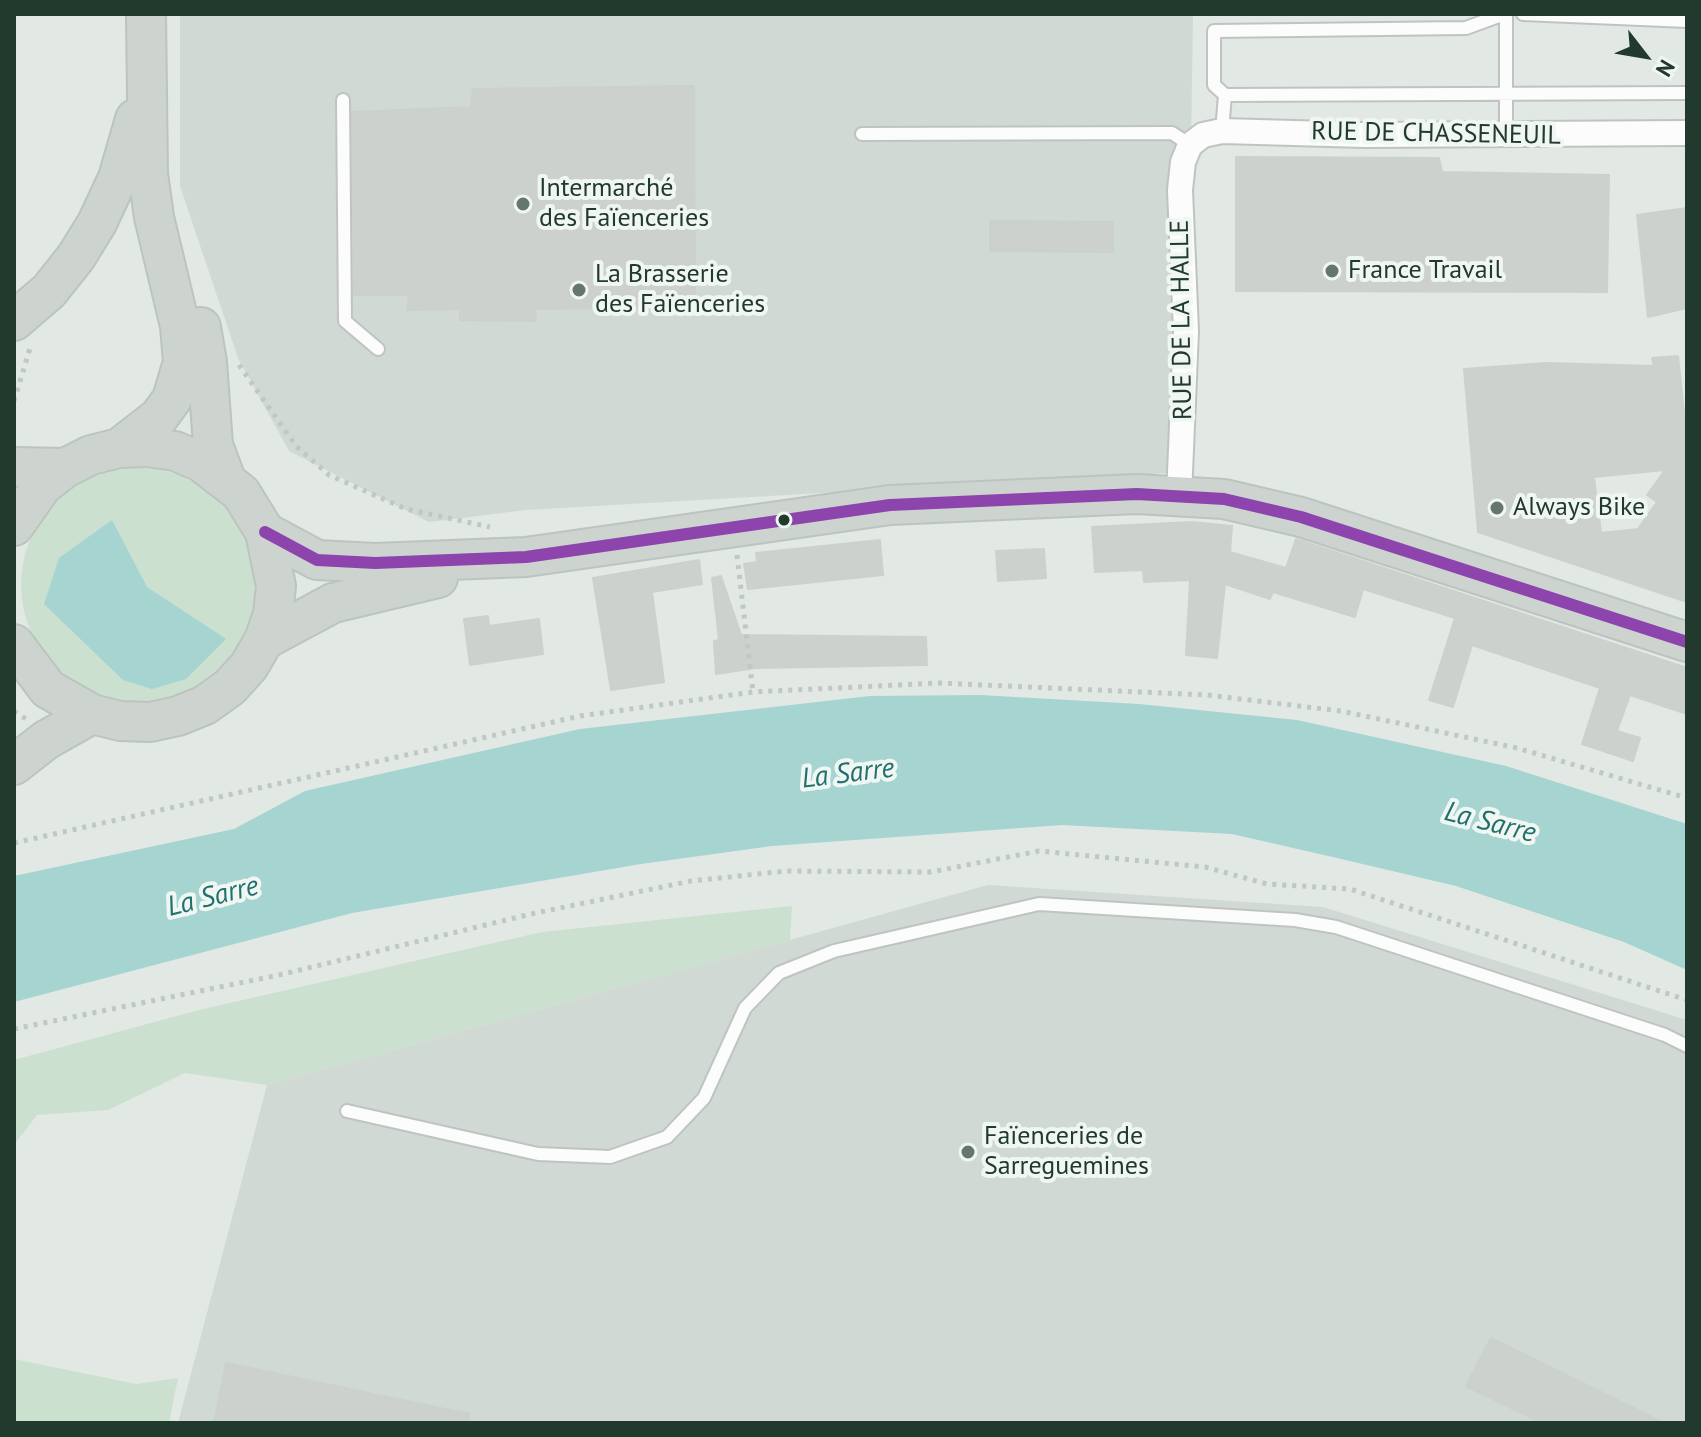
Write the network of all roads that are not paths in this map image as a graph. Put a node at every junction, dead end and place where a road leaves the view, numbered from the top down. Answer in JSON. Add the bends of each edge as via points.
{"nodes":[{"id":1,"x":1505,"y":14,"type":"edge"},
{"id":2,"x":1523,"y":14,"type":"edge"},
{"id":3,"x":1687,"y":21,"type":"edge"},
{"id":4,"x":146,"y":40,"type":"edge"},
{"id":5,"x":1507,"y":92,"type":"junction"},
{"id":6,"x":1687,"y":93,"type":"edge"},
{"id":7,"x":1225,"y":95,"type":"junction"},
{"id":8,"x":343,"y":100,"type":"dead end"},
{"id":9,"x":1222,"y":131,"type":"junction"},
{"id":10,"x":1687,"y":133,"type":"edge"},
{"id":11,"x":862,"y":134,"type":"dead end"},
{"id":12,"x":1506,"y":135,"type":"junction"},
{"id":13,"x":1190,"y":145,"type":"junction"},
{"id":14,"x":148,"y":174,"type":"junction"},
{"id":15,"x":20,"y":317,"type":"edge"},
{"id":16,"x":378,"y":349,"type":"dead end"},
{"id":17,"x":119,"y":448,"type":"junction"},
{"id":18,"x":14,"y":467,"type":"edge"},
{"id":19,"x":65,"y":468,"type":"junction"},
{"id":20,"x":225,"y":477,"type":"junction"},
{"id":21,"x":1179,"y":496,"type":"junction"},
{"id":22,"x":14,"y":526,"type":"edge"},
{"id":23,"x":265,"y":532,"type":"junction"},
{"id":24,"x":526,"y":557,"type":"junction"},
{"id":25,"x":264,"y":640,"type":"junction"},
{"id":26,"x":1687,"y":642,"type":"edge"},
{"id":27,"x":15,"y":649,"type":"edge"},
{"id":28,"x":92,"y":714,"type":"junction"},
{"id":29,"x":14,"y":765,"type":"edge"},
{"id":30,"x":1687,"y":1046,"type":"edge"},
{"id":31,"x":347,"y":1111,"type":"dead end"}],
"edges":[{"from":1,"to":5,"type":"lane"},
{"from":1,"to":7,"type":"lane","via":[[1466,28],[1214,31],[1214,85]]},
{"from":2,"to":3,"type":"lane"},
{"from":4,"to":14,"type":"main road"},
{"from":4,"to":15,"type":"main road","via":[[132,135],[118,178],[76,257]]},
{"from":5,"to":6,"type":"lane"},
{"from":5,"to":7,"type":"lane"},
{"from":5,"to":12,"type":"lane"},
{"from":7,"to":9,"type":"lane"},
{"from":8,"to":16,"type":"lane","via":[[345,321]]},
{"from":9,"to":12,"type":"street","name":"RUE DE CHASSENEUIL"},
{"from":9,"to":13,"type":"street","name":"RUE DE CHASSENEUIL"},
{"from":10,"to":12,"type":"street","name":"RUE DE CHASSENEUIL"},
{"from":11,"to":13,"type":"lane","via":[[1172,133]]},
{"from":13,"to":21,"type":"street","name":"RUE DE LA HALLE","via":[[1180,190],[1186,331]]},
{"from":14,"to":17,"type":"main road","via":[[183,362],[172,399],[159,417]]},
{"from":14,"to":20,"type":"main road","via":[[198,316],[213,445]]},
{"from":17,"to":19,"type":"main road"},
{"from":17,"to":20,"type":"main road","via":[[175,451]]},
{"from":18,"to":19,"type":"main road"},
{"from":19,"to":22,"type":"main road","via":[[42,486]]},
{"from":20,"to":23,"type":"main road"},
{"from":21,"to":24,"type":"main road","via":[[903,504]]},
{"from":21,"to":26,"type":"main road","via":[[1224,499],[1301,517]]},
{"from":23,"to":24,"type":"main road","via":[[317,560],[348,564]]},
{"from":23,"to":25,"type":"main road","via":[[276,586]]},
{"from":24,"to":25,"type":"main road","via":[[333,603]]},
{"from":25,"to":28,"type":"main road","via":[[230,687],[192,710],[150,722]]},
{"from":27,"to":28,"type":"main road","via":[[48,689]]},
{"from":28,"to":29,"type":"main road"},
{"from":30,"to":31,"type":"lane","via":[[1336,927],[1039,904],[834,951],[779,973],[745,1008],[704,1098],[667,1137],[610,1157],[538,1154]]}]}
